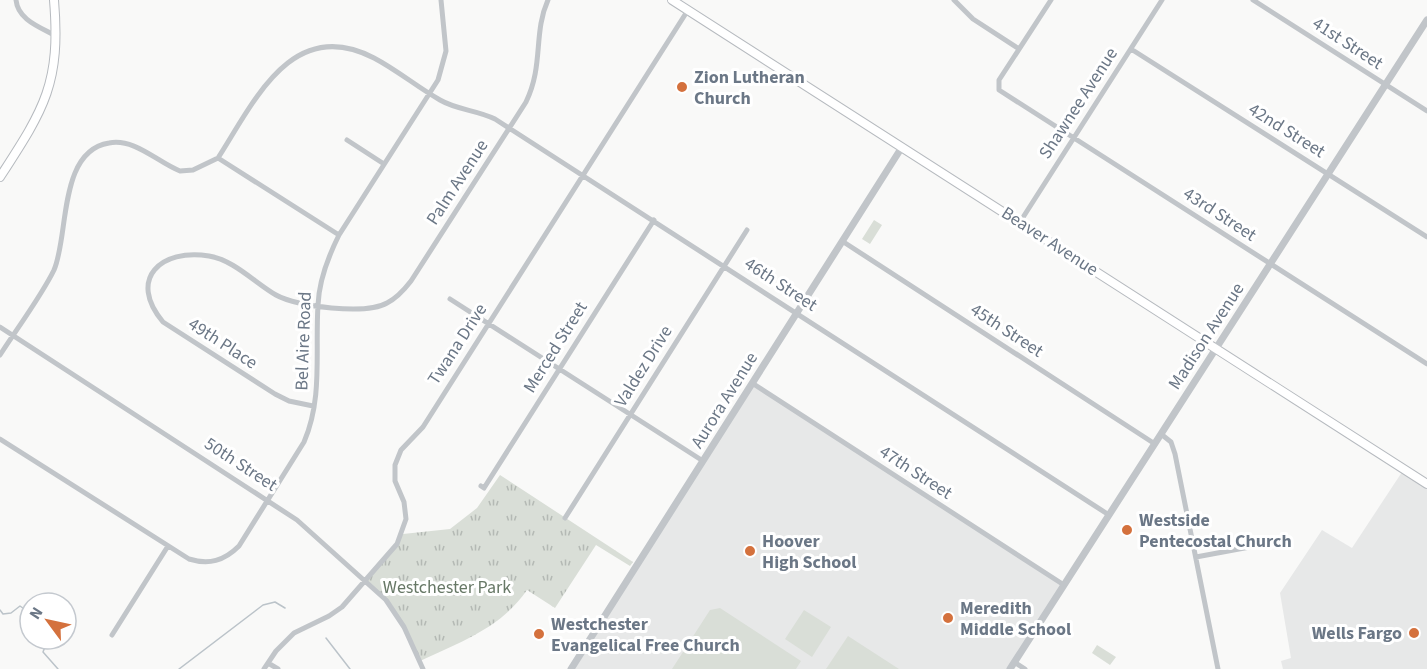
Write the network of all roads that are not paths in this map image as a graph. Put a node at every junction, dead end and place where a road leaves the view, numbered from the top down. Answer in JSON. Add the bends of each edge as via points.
{"nodes":[{"id":1,"x":54,"y":0,"type":"edge"},
{"id":2,"x":441,"y":0,"type":"edge"},
{"id":3,"x":548,"y":0,"type":"edge"},
{"id":4,"x":672,"y":0,"type":"edge"},
{"id":5,"x":954,"y":0,"type":"edge"},
{"id":6,"x":1051,"y":0,"type":"edge"},
{"id":7,"x":1162,"y":0,"type":"edge"},
{"id":8,"x":1253,"y":0,"type":"edge"},
{"id":9,"x":16,"y":1,"type":"edge"},
{"id":10,"x":688,"y":10,"type":"junction"},
{"id":11,"x":1427,"y":20,"type":"edge"},
{"id":12,"x":57,"y":37,"type":"junction"},
{"id":13,"x":1131,"y":48,"type":"junction"},
{"id":14,"x":1019,"y":49,"type":"junction"},
{"id":15,"x":1385,"y":85,"type":"junction"},
{"id":16,"x":430,"y":94,"type":"junction"},
{"id":17,"x":1427,"y":111,"type":"edge"},
{"id":18,"x":509,"y":128,"type":"junction"},
{"id":19,"x":1074,"y":138,"type":"junction"},
{"id":20,"x":347,"y":140,"type":"dead end"},
{"id":21,"x":902,"y":147,"type":"junction"},
{"id":22,"x":218,"y":158,"type":"junction"},
{"id":23,"x":384,"y":164,"type":"junction"},
{"id":24,"x":1328,"y":174,"type":"junction"},
{"id":25,"x":584,"y":175,"type":"junction"},
{"id":26,"x":0,"y":177,"type":"edge"},
{"id":27,"x":654,"y":220,"type":"junction"},
{"id":28,"x":1020,"y":222,"type":"junction"},
{"id":29,"x":747,"y":230,"type":"dead end"},
{"id":30,"x":339,"y":234,"type":"junction"},
{"id":31,"x":1427,"y":237,"type":"edge"},
{"id":32,"x":842,"y":241,"type":"junction"},
{"id":33,"x":1270,"y":264,"type":"junction"},
{"id":34,"x":724,"y":265,"type":"junction"},
{"id":35,"x":150,"y":278,"type":"joint"},
{"id":36,"x":450,"y":299,"type":"dead end"},
{"id":37,"x":318,"y":304,"type":"junction"},
{"id":38,"x":797,"y":312,"type":"junction"},
{"id":39,"x":488,"y":324,"type":"junction"},
{"id":40,"x":0,"y":327,"type":"edge"},
{"id":41,"x":12,"y":335,"type":"junction"},
{"id":42,"x":1216,"y":348,"type":"junction"},
{"id":43,"x":0,"y":355,"type":"edge"},
{"id":44,"x":1427,"y":364,"type":"edge"},
{"id":45,"x":559,"y":369,"type":"junction"},
{"id":46,"x":752,"y":383,"type":"junction"},
{"id":47,"x":313,"y":406,"type":"junction"},
{"id":48,"x":630,"y":415,"type":"junction"},
{"id":49,"x":1161,"y":434,"type":"junction"},
{"id":50,"x":0,"y":439,"type":"edge"},
{"id":51,"x":1155,"y":444,"type":"junction"},
{"id":52,"x":703,"y":462,"type":"junction"},
{"id":53,"x":1427,"y":483,"type":"edge"},
{"id":54,"x":481,"y":486,"type":"dead end"},
{"id":55,"x":268,"y":499,"type":"junction"},
{"id":56,"x":1109,"y":514,"type":"junction"},
{"id":57,"x":565,"y":518,"type":"dead end"},
{"id":58,"x":1266,"y":544,"type":"dead end"},
{"id":59,"x":168,"y":546,"type":"junction"},
{"id":60,"x":1196,"y":557,"type":"junction"},
{"id":61,"x":365,"y":581,"type":"junction"},
{"id":62,"x":1064,"y":585,"type":"junction"},
{"id":63,"x":111,"y":635,"type":"dead end"},
{"id":64,"x":268,"y":663,"type":"junction"},
{"id":65,"x":1012,"y":666,"type":"edge"},
{"id":66,"x":264,"y":669,"type":"edge"},
{"id":67,"x":278,"y":669,"type":"edge"},
{"id":68,"x":423,"y":669,"type":"edge"},
{"id":69,"x":571,"y":669,"type":"edge"},
{"id":70,"x":1024,"y":669,"type":"edge"},
{"id":71,"x":1218,"y":669,"type":"edge"}],
"edges":[{"from":1,"to":12,"type":"main road"},
{"from":2,"to":16,"type":"street","name":"Bel Aire Road","via":[[446,51],[443,69]]},
{"from":3,"to":18,"type":"street","name":"Palm Avenue","via":[[543,11],[533,87]]},
{"from":4,"to":10,"type":"main road","name":"Beaver Avenue"},
{"from":5,"to":14,"type":"street","via":[[973,19]]},
{"from":6,"to":14,"type":"street"},
{"from":7,"to":13,"type":"street","name":"Shawnee Avenue"},
{"from":8,"to":15,"type":"street","name":"41st Street"},
{"from":9,"to":12,"type":"street","via":[[20,13]]},
{"from":10,"to":21,"type":"main road","name":"Beaver Avenue"},
{"from":10,"to":25,"type":"street","name":"Twana Drive"},
{"from":11,"to":15,"type":"street","name":"Madison Avenue"},
{"from":12,"to":26,"type":"main road","via":[[46,97],[33,126]]},
{"from":13,"to":19,"type":"street","name":"Shawnee Avenue"},
{"from":13,"to":24,"type":"street","name":"42nd Street"},
{"from":14,"to":19,"type":"street","name":"43rd Street","via":[[998,87]]},
{"from":15,"to":17,"type":"street","name":"41st Street"},
{"from":15,"to":24,"type":"street","name":"Madison Avenue"},
{"from":16,"to":18,"type":"street","name":"46th Street","via":[[452,107],[483,112]]},
{"from":16,"to":22,"type":"street","name":"46th Street","via":[[375,58],[355,50],[332,47],[309,51],[280,67],[264,85]]},
{"from":16,"to":23,"type":"street","name":"Bel Aire Road"},
{"from":18,"to":25,"type":"street","name":"46th Street"},
{"from":18,"to":37,"type":"street","name":"Palm Avenue","via":[[401,293],[373,308]]},
{"from":19,"to":28,"type":"street","name":"Shawnee Avenue"},
{"from":19,"to":33,"type":"street","name":"43rd Street"},
{"from":20,"to":23,"type":"street"},
{"from":21,"to":28,"type":"main road","name":"Beaver Avenue"},
{"from":21,"to":32,"type":"street","name":"Aurora Avenue"},
{"from":22,"to":30,"type":"street"},
{"from":22,"to":41,"type":"street","via":[[193,170],[180,171],[126,143],[108,143],[93,150],[78,167],[68,191],[54,270]]},
{"from":23,"to":30,"type":"street","name":"Bel Aire Road"},
{"from":24,"to":31,"type":"street","name":"42nd Street"},
{"from":24,"to":33,"type":"street","name":"Madison Avenue"},
{"from":25,"to":27,"type":"street","name":"46th Street"},
{"from":25,"to":39,"type":"street","name":"Twana Drive"},
{"from":27,"to":34,"type":"street","name":"46th Street"},
{"from":27,"to":45,"type":"street","name":"Merced Street"},
{"from":28,"to":42,"type":"main road","name":"Beaver Avenue"},
{"from":29,"to":34,"type":"street","name":"Valdez Drive"},
{"from":30,"to":37,"type":"street","name":"Bel Aire Road","via":[[327,259]]},
{"from":32,"to":38,"type":"street","name":"Aurora Avenue"},
{"from":32,"to":51,"type":"street","name":"45th Street"},
{"from":33,"to":42,"type":"street","name":"Madison Avenue"},
{"from":33,"to":44,"type":"street","name":"43rd Street"},
{"from":34,"to":38,"type":"street","name":"46th Street"},
{"from":34,"to":48,"type":"street","name":"Valdez Drive"},
{"from":35,"to":37,"type":"street","name":"Palm Avenue","via":[[168,258],[210,256],[284,298]]},
{"from":35,"to":47,"type":"street","name":"49th Place","via":[[150,307],[163,322],[274,394]]},
{"from":36,"to":39,"type":"street"},
{"from":37,"to":47,"type":"street","name":"Bel Aire Road","via":[[319,376]]},
{"from":38,"to":46,"type":"street","name":"Aurora Avenue"},
{"from":38,"to":56,"type":"street","name":"46th Street"},
{"from":39,"to":45,"type":"street"},
{"from":39,"to":61,"type":"street","name":"Twana Drive","via":[[423,427],[397,457],[395,481],[406,510],[405,527],[397,544]]},
{"from":40,"to":41,"type":"street","name":"50th Street"},
{"from":41,"to":43,"type":"street"},
{"from":41,"to":55,"type":"street","name":"50th Street"},
{"from":42,"to":49,"type":"street","name":"Madison Avenue"},
{"from":42,"to":53,"type":"main road","name":"Beaver Avenue"},
{"from":45,"to":48,"type":"street"},
{"from":45,"to":54,"type":"street","name":"Merced Street","via":[[484,488]]},
{"from":46,"to":52,"type":"street","name":"Aurora Avenue"},
{"from":46,"to":62,"type":"street","name":"47th Street"},
{"from":47,"to":55,"type":"street","name":"Bel Aire Road","via":[[312,424],[304,442]]},
{"from":48,"to":52,"type":"street"},
{"from":48,"to":57,"type":"street","name":"Valdez Drive"},
{"from":49,"to":51,"type":"street","name":"Madison Avenue"},
{"from":49,"to":60,"type":"street","via":[[1173,446]]},
{"from":50,"to":59,"type":"street","name":"Bel Aire Road"},
{"from":51,"to":56,"type":"street","name":"Madison Avenue"},
{"from":52,"to":69,"type":"street","name":"Aurora Avenue"},
{"from":55,"to":59,"type":"street","name":"Bel Aire Road","via":[[239,546],[224,558],[200,563]]},
{"from":55,"to":61,"type":"street","name":"50th Street","via":[[297,519]]},
{"from":56,"to":62,"type":"street","name":"Madison Avenue"},
{"from":58,"to":60,"type":"street"},
{"from":59,"to":63,"type":"street"},
{"from":60,"to":71,"type":"street"},
{"from":61,"to":64,"type":"street","name":"Twana Drive","via":[[329,616],[287,638]]},
{"from":61,"to":68,"type":"street","name":"50th Street","via":[[394,610]]},
{"from":62,"to":65,"type":"street","name":"Madison Avenue"},
{"from":64,"to":66,"type":"street","name":"Twana Drive"},
{"from":64,"to":67,"type":"street"},
{"from":65,"to":70,"type":"street"}]}
